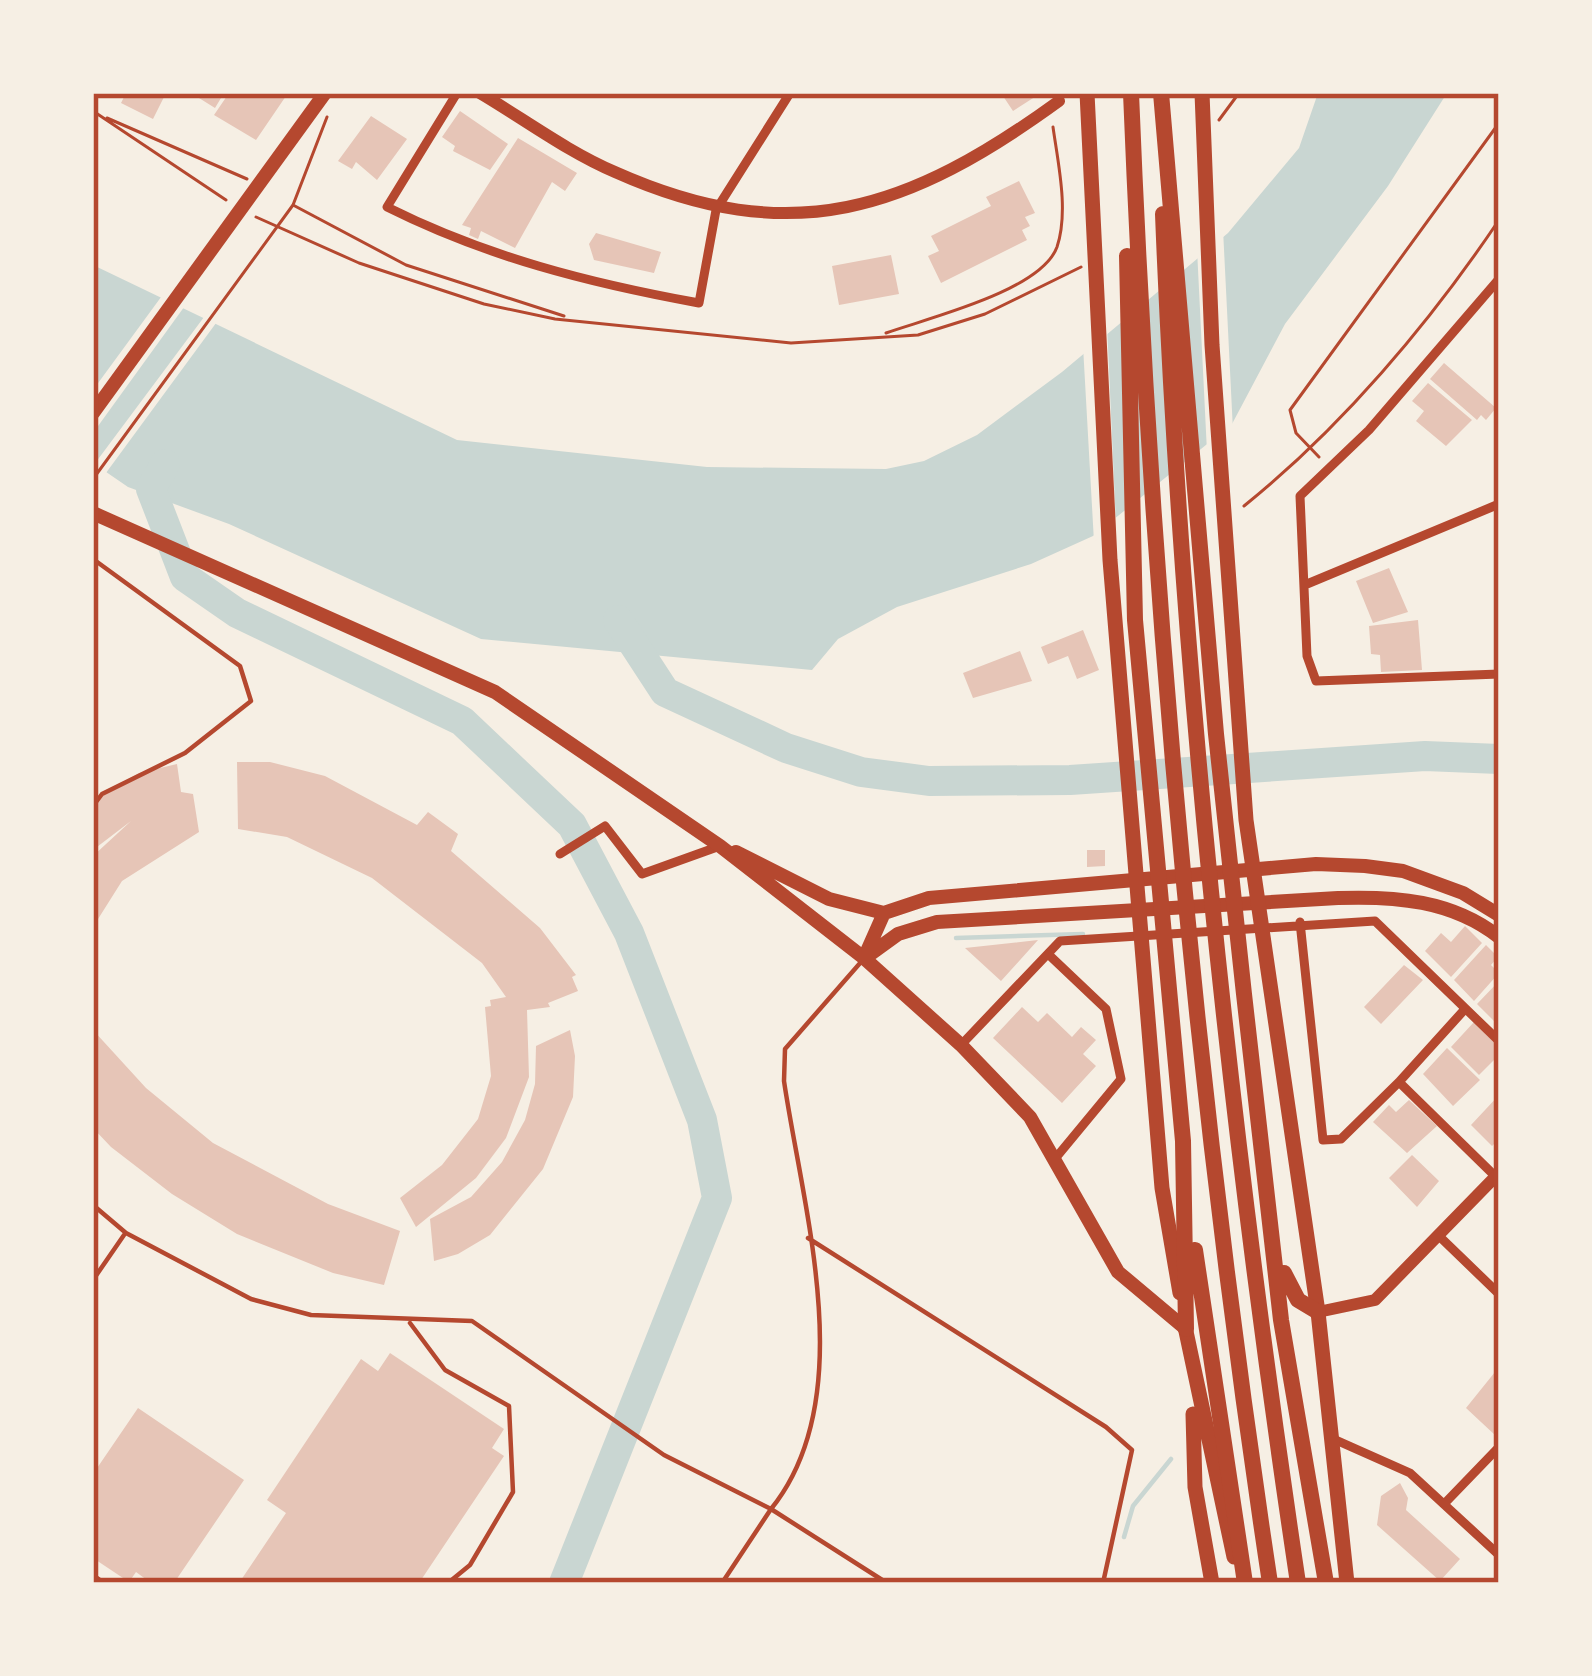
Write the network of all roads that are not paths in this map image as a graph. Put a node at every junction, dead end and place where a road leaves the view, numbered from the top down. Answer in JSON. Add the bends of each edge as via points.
{"nodes":[{"id":1,"x":325,"y":93,"type":"edge"},
{"id":2,"x":457,"y":93,"type":"edge"},
{"id":3,"x":479,"y":93,"type":"edge"},
{"id":4,"x":790,"y":93,"type":"edge"},
{"id":5,"x":1087,"y":93,"type":"edge"},
{"id":6,"x":1130,"y":93,"type":"edge"},
{"id":7,"x":1160,"y":93,"type":"edge"},
{"id":8,"x":1202,"y":93,"type":"edge"},
{"id":9,"x":1059,"y":101,"type":"dead end"},
{"id":10,"x":716,"y":210,"type":"junction"},
{"id":11,"x":1499,"y":279,"type":"edge"},
{"id":12,"x":93,"y":413,"type":"edge"},
{"id":13,"x":1499,"y":504,"type":"edge"},
{"id":14,"x":93,"y":513,"type":"edge"},
{"id":15,"x":93,"y":559,"type":"edge"},
{"id":16,"x":1307,"y":584,"type":"junction"},
{"id":17,"x":1499,"y":674,"type":"edge"},
{"id":18,"x":93,"y":806,"type":"edge"},
{"id":19,"x":721,"y":845,"type":"junction"},
{"id":20,"x":560,"y":854,"type":"dead end"},
{"id":21,"x":884,"y":913,"type":"junction"},
{"id":22,"x":1499,"y":915,"type":"edge"},
{"id":23,"x":1300,"y":922,"type":"junction"},
{"id":24,"x":1499,"y":937,"type":"edge"},
{"id":25,"x":1048,"y":954,"type":"junction"},
{"id":26,"x":865,"y":958,"type":"junction"},
{"id":27,"x":1465,"y":1009,"type":"junction"},
{"id":28,"x":1499,"y":1041,"type":"edge"},
{"id":29,"x":962,"y":1045,"type":"junction"},
{"id":30,"x":1399,"y":1082,"type":"junction"},
{"id":31,"x":1054,"y":1160,"type":"junction"},
{"id":32,"x":1497,"y":1175,"type":"edge"},
{"id":33,"x":1186,"y":1190,"type":"junction"},
{"id":34,"x":93,"y":1205,"type":"edge"},
{"id":35,"x":126,"y":1233,"type":"junction"},
{"id":36,"x":1438,"y":1236,"type":"junction"},
{"id":37,"x":808,"y":1238,"type":"junction"},
{"id":38,"x":1276,"y":1249,"type":"junction"},
{"id":39,"x":93,"y":1280,"type":"edge"},
{"id":40,"x":1499,"y":1294,"type":"edge"},
{"id":41,"x":1318,"y":1312,"type":"junction"},
{"id":42,"x":409,"y":1320,"type":"junction"},
{"id":43,"x":1186,"y":1329,"type":"junction"},
{"id":44,"x":1192,"y":1379,"type":"junction"},
{"id":45,"x":1329,"y":1437,"type":"junction"},
{"id":46,"x":1499,"y":1448,"type":"edge"},
{"id":47,"x":1445,"y":1503,"type":"junction"},
{"id":48,"x":771,"y":1509,"type":"junction"},
{"id":49,"x":1499,"y":1555,"type":"edge"},
{"id":50,"x":93,"y":1575,"type":"edge"},
{"id":51,"x":104,"y":1583,"type":"edge"},
{"id":52,"x":448,"y":1583,"type":"edge"},
{"id":53,"x":722,"y":1583,"type":"edge"},
{"id":54,"x":887,"y":1583,"type":"edge"},
{"id":55,"x":1103,"y":1583,"type":"edge"},
{"id":56,"x":1212,"y":1583,"type":"edge"},
{"id":57,"x":1243,"y":1583,"type":"edge"},
{"id":58,"x":1270,"y":1583,"type":"edge"},
{"id":59,"x":1298,"y":1583,"type":"edge"},
{"id":60,"x":1326,"y":1583,"type":"edge"},
{"id":61,"x":1347,"y":1583,"type":"edge"}],
"edges":[{"from":1,"to":12,"type":"main road"},
{"from":2,"to":10,"type":"street","via":[[387,207],[476,249],[588,283],[699,303]]},
{"from":3,"to":10,"type":"street","via":[[612,171]]},
{"from":4,"to":10,"type":"street"},
{"from":5,"to":43,"type":"highway","via":[[1110,560],[1145,1001],[1162,1189]]},
{"from":6,"to":33,"type":"highway","via":[[1135,620]]},
{"from":6,"to":58,"type":"highway","via":[[1176,830],[1204,1103]]},
{"from":7,"to":38,"type":"highway","via":[[1216,734]]},
{"from":7,"to":59,"type":"highway","via":[[1168,348],[1202,829]]},
{"from":8,"to":41,"type":"highway","via":[[1246,820]]},
{"from":9,"to":10,"type":"street","via":[[974,160],[858,208]]},
{"from":11,"to":16,"type":"street","via":[[1369,430],[1300,496]]},
{"from":13,"to":16,"type":"street"},
{"from":14,"to":19,"type":"main road","via":[[495,692]]},
{"from":15,"to":18,"type":"lane","via":[[240,666],[251,701],[185,753]]},
{"from":16,"to":17,"type":"street","via":[[1307,656],[1316,681]]},
{"from":19,"to":20,"type":"street","via":[[642,874],[604,826]]},
{"from":19,"to":21,"type":"main road","via":[[829,899]]},
{"from":19,"to":26,"type":"main road"},
{"from":21,"to":22,"type":"main road","via":[[928,898],[1316,864],[1402,872]]},
{"from":21,"to":26,"type":"main road"},
{"from":23,"to":25,"type":"street","via":[[1060,941]]},
{"from":23,"to":27,"type":"street","via":[[1375,921]]},
{"from":23,"to":30,"type":"street","via":[[1323,1140],[1341,1139]]},
{"from":24,"to":26,"type":"main road","via":[[1440,906],[1391,896],[937,922],[898,934]]},
{"from":25,"to":29,"type":"street"},
{"from":25,"to":31,"type":"street","via":[[1106,1009],[1121,1079]]},
{"from":26,"to":29,"type":"main road"},
{"from":26,"to":37,"type":"lane","via":[[785,1049]]},
{"from":27,"to":28,"type":"street"},
{"from":27,"to":30,"type":"street"},
{"from":29,"to":31,"type":"main road","via":[[1030,1117]]},
{"from":30,"to":32,"type":"street"},
{"from":31,"to":43,"type":"main road","via":[[1118,1272]]},
{"from":32,"to":36,"type":"street"},
{"from":33,"to":43,"type":"highway"},
{"from":33,"to":57,"type":"highway"},
{"from":34,"to":35,"type":"lane"},
{"from":35,"to":39,"type":"lane"},
{"from":35,"to":42,"type":"lane","via":[[251,1299],[311,1316]]},
{"from":36,"to":40,"type":"street"},
{"from":36,"to":41,"type":"street","via":[[1375,1300]]},
{"from":37,"to":48,"type":"lane","via":[[824,1348],[802,1457]]},
{"from":37,"to":55,"type":"lane","via":[[1132,1450]]},
{"from":38,"to":41,"type":"highway","via":[[1289,1288]]},
{"from":38,"to":60,"type":"highway"},
{"from":41,"to":45,"type":"highway"},
{"from":42,"to":48,"type":"lane","via":[[472,1321],[664,1455]]},
{"from":42,"to":52,"type":"lane","via":[[445,1370],[509,1406],[513,1492],[470,1565]]},
{"from":43,"to":44,"type":"highway"},
{"from":44,"to":56,"type":"highway","via":[[1195,1487]]},
{"from":44,"to":57,"type":"highway"},
{"from":45,"to":47,"type":"street","via":[[1410,1473]]},
{"from":45,"to":61,"type":"highway"},
{"from":46,"to":47,"type":"street"},
{"from":47,"to":49,"type":"street"},
{"from":48,"to":53,"type":"lane"},
{"from":48,"to":54,"type":"lane"},
{"from":50,"to":51,"type":"lane"}]}
